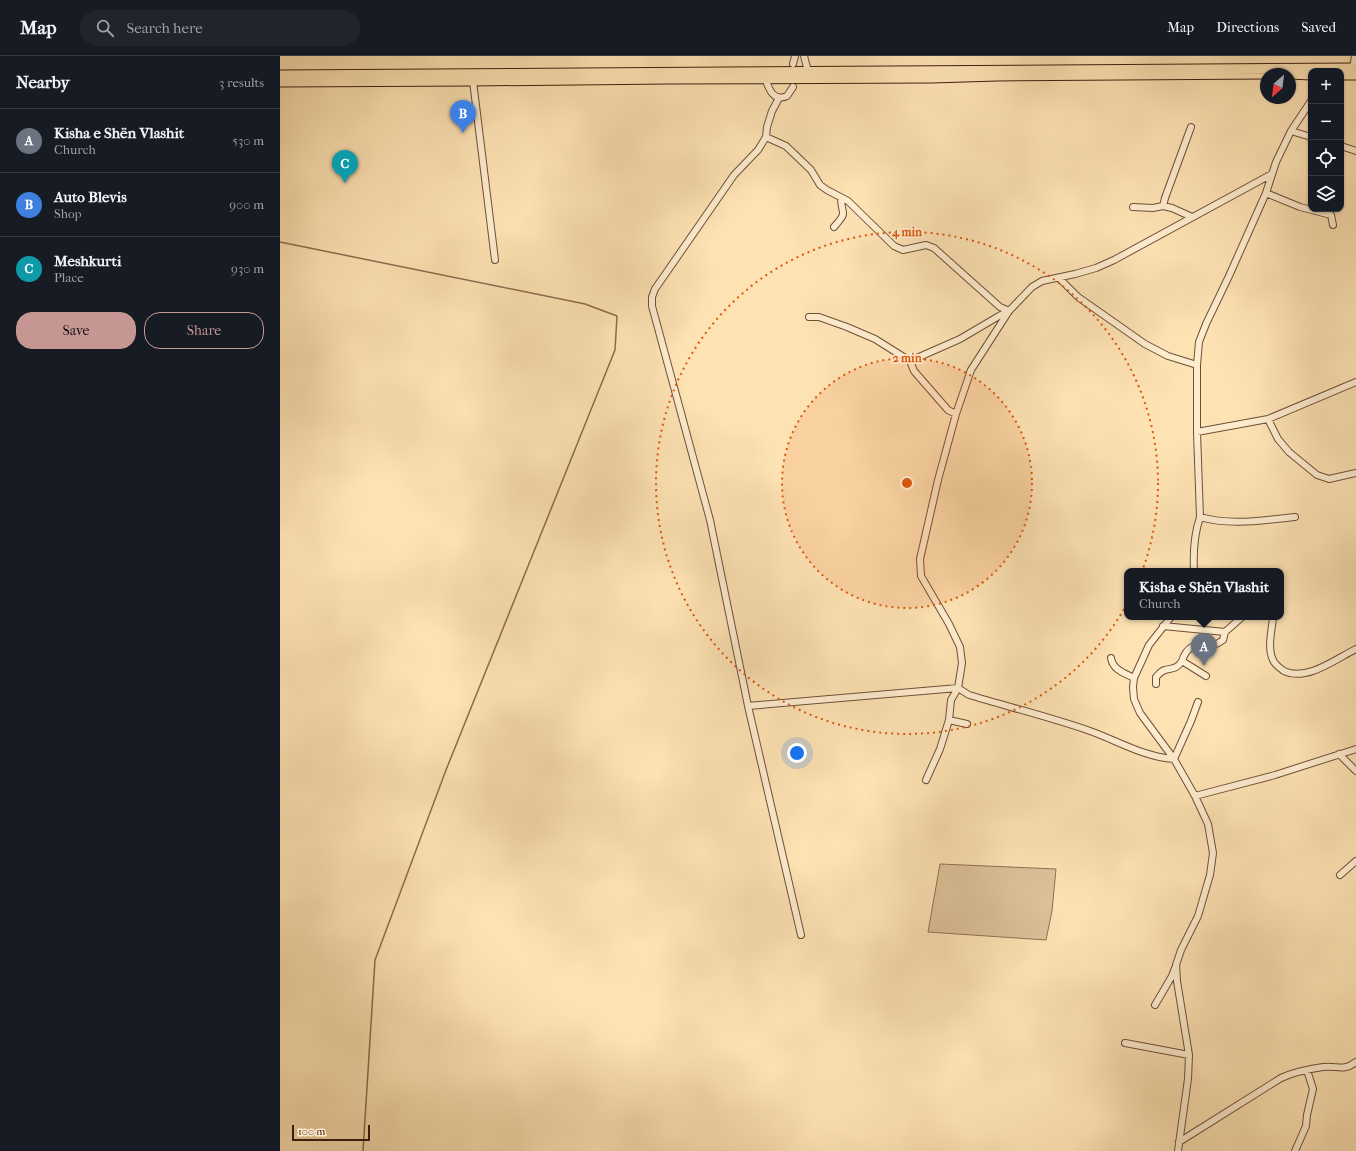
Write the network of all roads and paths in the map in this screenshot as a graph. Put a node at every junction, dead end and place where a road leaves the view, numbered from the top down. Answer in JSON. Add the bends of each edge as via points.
{"nodes":[{"id":1,"x":795,"y":56,"type":"edge"},
{"id":2,"x":1355,"y":56,"type":"edge"},
{"id":3,"x":806,"y":57,"type":"edge"},
{"id":4,"x":793,"y":64,"type":"dead end"},
{"id":5,"x":1355,"y":70,"type":"edge"},
{"id":6,"x":808,"y":71,"type":"junction"},
{"id":7,"x":1260,"y":74,"type":"edge"},
{"id":8,"x":1296,"y":74,"type":"edge"},
{"id":9,"x":1344,"y":74,"type":"edge"},
{"id":10,"x":280,"y":75,"type":"edge"},
{"id":11,"x":1308,"y":75,"type":"edge"},
{"id":12,"x":765,"y":78,"type":"junction"},
{"id":13,"x":280,"y":82,"type":"edge"},
{"id":14,"x":473,"y":82,"type":"junction"},
{"id":15,"x":793,"y":87,"type":"dead end"},
{"id":16,"x":779,"y":98,"type":"junction"},
{"id":17,"x":1309,"y":104,"type":"edge"},
{"id":18,"x":1191,"y":127,"type":"dead end"},
{"id":19,"x":1292,"y":131,"type":"junction"},
{"id":20,"x":766,"y":136,"type":"junction"},
{"id":21,"x":1308,"y":136,"type":"edge"},
{"id":22,"x":1344,"y":147,"type":"edge"},
{"id":23,"x":1356,"y":151,"type":"edge"},
{"id":24,"x":1272,"y":174,"type":"junction"},
{"id":25,"x":1266,"y":193,"type":"junction"},
{"id":26,"x":841,"y":198,"type":"junction"},
{"id":27,"x":1163,"y":206,"type":"junction"},
{"id":28,"x":1133,"y":207,"type":"dead end"},
{"id":29,"x":1192,"y":218,"type":"junction"},
{"id":30,"x":1333,"y":225,"type":"dead end"},
{"id":31,"x":834,"y":227,"type":"dead end"},
{"id":32,"x":494,"y":260,"type":"dead end"},
{"id":33,"x":1059,"y":278,"type":"junction"},
{"id":34,"x":1009,"y":311,"type":"junction"},
{"id":35,"x":809,"y":317,"type":"dead end"},
{"id":36,"x":910,"y":361,"type":"junction"},
{"id":37,"x":1197,"y":365,"type":"junction"},
{"id":38,"x":1356,"y":382,"type":"edge"},
{"id":39,"x":956,"y":414,"type":"junction"},
{"id":40,"x":1268,"y":419,"type":"junction"},
{"id":41,"x":1197,"y":432,"type":"junction"},
{"id":42,"x":1356,"y":473,"type":"edge"},
{"id":43,"x":1200,"y":517,"type":"junction"},
{"id":44,"x":1295,"y":517,"type":"dead end"},
{"id":45,"x":1194,"y":568,"type":"edge"},
{"id":46,"x":1168,"y":620,"type":"edge"},
{"id":47,"x":1239,"y":620,"type":"edge"},
{"id":48,"x":1273,"y":620,"type":"edge"},
{"id":49,"x":1163,"y":626,"type":"junction"},
{"id":50,"x":1225,"y":632,"type":"junction"},
{"id":51,"x":1356,"y":648,"type":"edge"},
{"id":52,"x":1111,"y":658,"type":"dead end"},
{"id":53,"x":1182,"y":661,"type":"junction"},
{"id":54,"x":1206,"y":676,"type":"dead end"},
{"id":55,"x":1134,"y":678,"type":"junction"},
{"id":56,"x":1156,"y":684,"type":"dead end"},
{"id":57,"x":958,"y":688,"type":"junction"},
{"id":58,"x":1198,"y":702,"type":"dead end"},
{"id":59,"x":748,"y":706,"type":"junction"},
{"id":60,"x":949,"y":720,"type":"junction"},
{"id":61,"x":967,"y":724,"type":"dead end"},
{"id":62,"x":1356,"y":749,"type":"edge"},
{"id":63,"x":1339,"y":754,"type":"junction"},
{"id":64,"x":1174,"y":759,"type":"junction"},
{"id":65,"x":1356,"y":771,"type":"edge"},
{"id":66,"x":926,"y":780,"type":"dead end"},
{"id":67,"x":1195,"y":796,"type":"junction"},
{"id":68,"x":1356,"y":861,"type":"edge"},
{"id":69,"x":1340,"y":875,"type":"dead end"},
{"id":70,"x":802,"y":935,"type":"dead end"},
{"id":71,"x":1176,"y":965,"type":"junction"},
{"id":72,"x":1155,"y":1005,"type":"dead end"},
{"id":73,"x":1125,"y":1043,"type":"dead end"},
{"id":74,"x":1189,"y":1055,"type":"junction"},
{"id":75,"x":1356,"y":1062,"type":"edge"},
{"id":76,"x":1307,"y":1070,"type":"junction"},
{"id":77,"x":1179,"y":1142,"type":"junction"},
{"id":78,"x":1178,"y":1151,"type":"edge"},
{"id":79,"x":1295,"y":1151,"type":"edge"}],
"edges":[{"from":1,"to":4,"type":"street"},
{"from":2,"to":5,"type":"street"},
{"from":3,"to":6,"type":"street"},
{"from":5,"to":6,"type":"highway"},
{"from":5,"to":9,"type":"highway"},
{"from":6,"to":10,"type":"highway"},
{"from":7,"to":12,"type":"highway"},
{"from":8,"to":11,"type":"highway"},
{"from":12,"to":14,"type":"highway"},
{"from":12,"to":16,"type":"street","via":[[770,91]]},
{"from":13,"to":14,"type":"highway"},
{"from":14,"to":32,"type":"street"},
{"from":15,"to":16,"type":"street","via":[[787,96]]},
{"from":16,"to":20,"type":"street","via":[[772,111]]},
{"from":17,"to":19,"type":"street"},
{"from":18,"to":27,"type":"street"},
{"from":19,"to":21,"type":"street"},
{"from":19,"to":24,"type":"street"},
{"from":20,"to":26,"type":"street","via":[[786,146],[811,170],[820,185]]},
{"from":20,"to":59,"type":"street","via":[[758,150],[734,175],[652,297],[652,306],[710,520]]},
{"from":22,"to":23,"type":"street"},
{"from":24,"to":25,"type":"street"},
{"from":24,"to":29,"type":"street"},
{"from":25,"to":30,"type":"street","via":[[1300,207],[1331,215]]},
{"from":25,"to":37,"type":"street","via":[[1206,324],[1199,342]]},
{"from":26,"to":31,"type":"street","via":[[844,213]]},
{"from":26,"to":34,"type":"street","via":[[894,246],[903,250],[926,245],[934,248],[1000,307]]},
{"from":27,"to":28,"type":"street"},
{"from":27,"to":29,"type":"street"},
{"from":29,"to":33,"type":"street","via":[[1114,260],[1096,268]]},
{"from":33,"to":34,"type":"street","via":[[1042,281],[1032,287]]},
{"from":33,"to":37,"type":"street","via":[[1078,297],[1145,344],[1168,356]]},
{"from":34,"to":36,"type":"street","via":[[960,339]]},
{"from":34,"to":39,"type":"street","via":[[971,370]]},
{"from":35,"to":36,"type":"street","via":[[818,317],[875,339]]},
{"from":36,"to":39,"type":"street","via":[[914,371],[948,410]]},
{"from":37,"to":41,"type":"street"},
{"from":38,"to":40,"type":"street"},
{"from":39,"to":57,"type":"street","via":[[938,480],[920,568],[925,586],[960,647],[962,663]]},
{"from":40,"to":41,"type":"street"},
{"from":40,"to":42,"type":"street","via":[[1278,439],[1289,452],[1317,475],[1329,479]]},
{"from":41,"to":43,"type":"street"},
{"from":43,"to":44,"type":"street","via":[[1225,522]]},
{"from":43,"to":45,"type":"street","via":[[1195,530]]},
{"from":46,"to":49,"type":"street"},
{"from":47,"to":50,"type":"street"},
{"from":48,"to":51,"type":"street","via":[[1273,660],[1279,668],[1287,672],[1310,672]]},
{"from":49,"to":50,"type":"street"},
{"from":49,"to":55,"type":"street","via":[[1149,645]]},
{"from":50,"to":53,"type":"street","via":[[1223,640],[1218,644],[1190,647]]},
{"from":52,"to":55,"type":"street","via":[[1119,671]]},
{"from":53,"to":54,"type":"street"},
{"from":53,"to":56,"type":"street","via":[[1179,666],[1163,671],[1156,677]]},
{"from":55,"to":64,"type":"street","via":[[1134,699],[1140,713]]},
{"from":57,"to":59,"type":"street"},
{"from":57,"to":60,"type":"street","via":[[951,700]]},
{"from":57,"to":64,"type":"street","via":[[969,695],[1091,731],[1140,752]]},
{"from":58,"to":64,"type":"street"},
{"from":59,"to":70,"type":"street"},
{"from":60,"to":61,"type":"street"},
{"from":60,"to":66,"type":"street"},
{"from":62,"to":63,"type":"street"},
{"from":63,"to":65,"type":"street"},
{"from":63,"to":67,"type":"street","via":[[1275,775]]},
{"from":64,"to":67,"type":"street"},
{"from":67,"to":71,"type":"street","via":[[1208,824],[1213,852],[1210,875],[1198,916]]},
{"from":68,"to":69,"type":"street"},
{"from":71,"to":72,"type":"street"},
{"from":71,"to":74,"type":"street"},
{"from":73,"to":74,"type":"street"},
{"from":74,"to":77,"type":"street"},
{"from":75,"to":76,"type":"street","via":[[1347,1068],[1329,1066]]},
{"from":76,"to":77,"type":"street","via":[[1281,1078]]},
{"from":76,"to":79,"type":"street","via":[[1313,1089],[1306,1126]]},
{"from":77,"to":78,"type":"street"}]}
